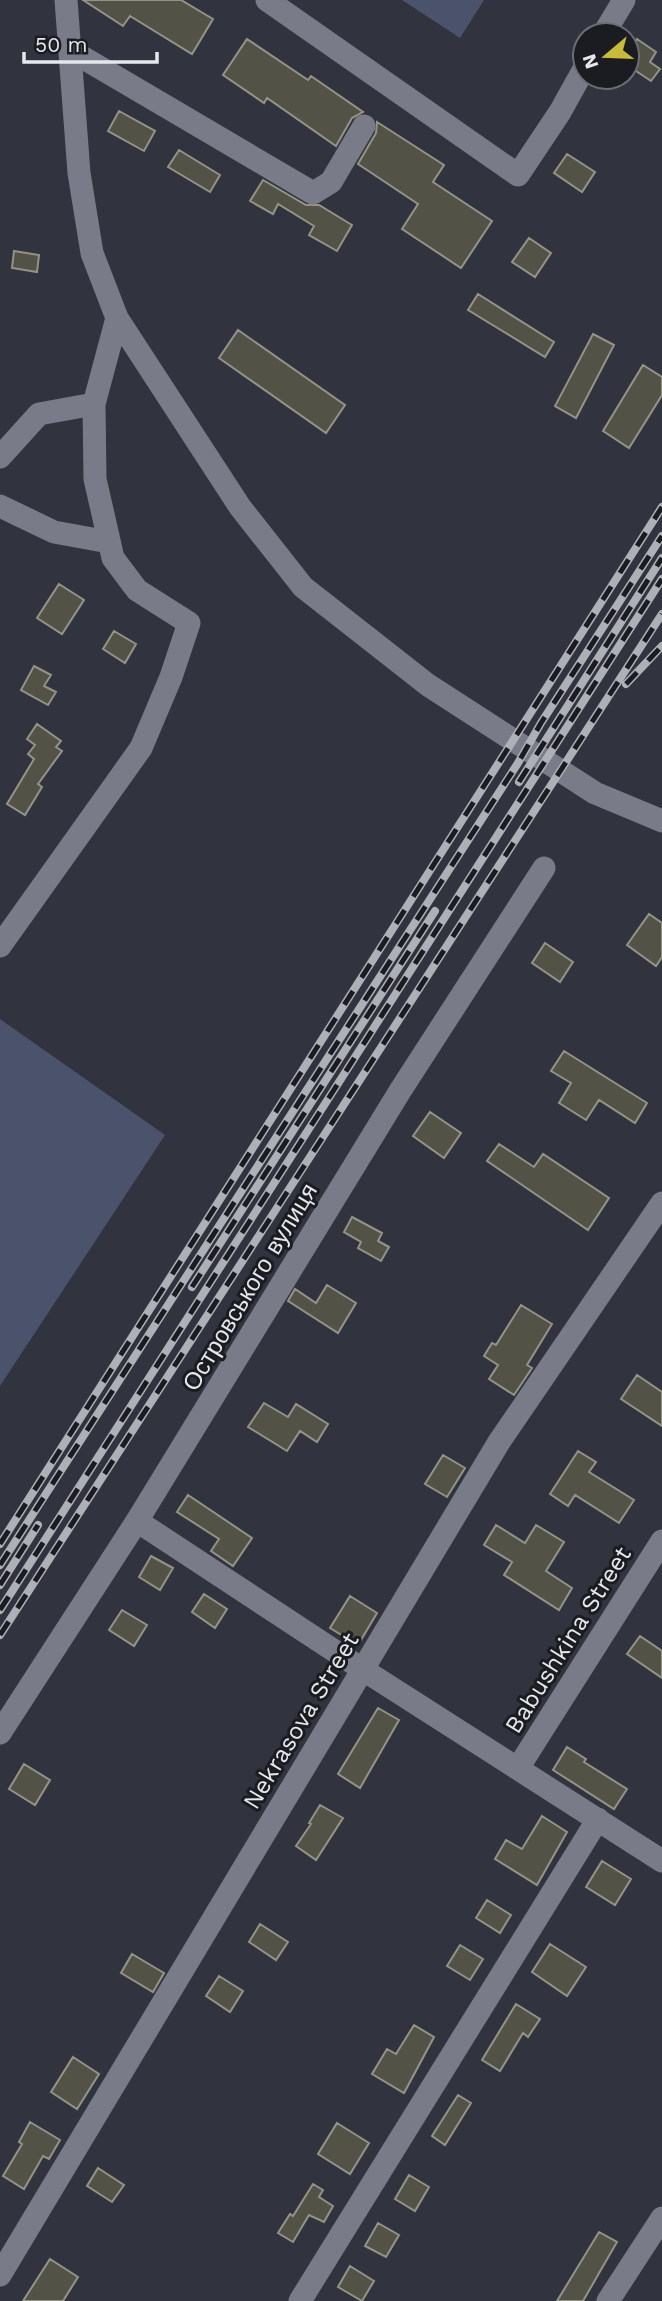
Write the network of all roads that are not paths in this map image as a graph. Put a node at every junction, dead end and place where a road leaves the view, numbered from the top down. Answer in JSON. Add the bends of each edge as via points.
{"nodes":[{"id":1,"x":66,"y":0,"type":"edge"},
{"id":2,"x":267,"y":0,"type":"edge"},
{"id":3,"x":624,"y":0,"type":"edge"},
{"id":4,"x":612,"y":21,"type":"edge"},
{"id":5,"x":70,"y":50,"type":"junction"},
{"id":6,"x":572,"y":91,"type":"edge"},
{"id":7,"x":364,"y":126,"type":"dead end"},
{"id":8,"x":117,"y":318,"type":"junction"},
{"id":9,"x":93,"y":404,"type":"junction"},
{"id":10,"x":0,"y":457,"type":"edge"},
{"id":11,"x":0,"y":506,"type":"edge"},
{"id":12,"x":109,"y":542,"type":"junction"},
{"id":13,"x":662,"y":821,"type":"edge"},
{"id":14,"x":544,"y":868,"type":"dead end"},
{"id":15,"x":0,"y":946,"type":"edge"},
{"id":16,"x":662,"y":1203,"type":"edge"},
{"id":17,"x":137,"y":1521,"type":"junction"},
{"id":18,"x":662,"y":1541,"type":"edge"},
{"id":19,"x":362,"y":1670,"type":"junction"},
{"id":20,"x":0,"y":1733,"type":"edge"},
{"id":21,"x":518,"y":1768,"type":"junction"},
{"id":22,"x":598,"y":1819,"type":"junction"},
{"id":23,"x":662,"y":1861,"type":"edge"},
{"id":24,"x":662,"y":2218,"type":"edge"},
{"id":25,"x":0,"y":2275,"type":"edge"},
{"id":26,"x":300,"y":2301,"type":"edge"},
{"id":27,"x":608,"y":2301,"type":"edge"}],
"edges":[{"from":1,"to":5,"type":"street"},
{"from":2,"to":6,"type":"street","via":[[518,175]]},
{"from":3,"to":4,"type":"street"},
{"from":5,"to":7,"type":"street","via":[[313,193],[331,182]]},
{"from":5,"to":8,"type":"street","via":[[79,173],[92,253]]},
{"from":8,"to":9,"type":"street"},
{"from":8,"to":13,"type":"street","via":[[240,507],[303,587],[428,685],[595,793]]},
{"from":9,"to":10,"type":"street","via":[[39,414]]},
{"from":9,"to":12,"type":"street","via":[[95,479]]},
{"from":11,"to":12,"type":"street","via":[[54,532]]},
{"from":12,"to":15,"type":"street","via":[[113,558],[137,590],[189,623],[141,748]]},
{"from":14,"to":17,"type":"street","name":"Островського вулиця","via":[[400,1091]]},
{"from":16,"to":19,"type":"street","name":"Nekrasova Street","via":[[499,1442]]},
{"from":17,"to":19,"type":"street"},
{"from":17,"to":20,"type":"street","name":"Островського вулиця"},
{"from":18,"to":21,"type":"street","name":"Babushkina Street"},
{"from":19,"to":21,"type":"street"},
{"from":19,"to":25,"type":"street","name":"Nekrasova Street"},
{"from":21,"to":22,"type":"street"},
{"from":22,"to":23,"type":"street"},
{"from":22,"to":26,"type":"street"},
{"from":24,"to":27,"type":"street"}]}
